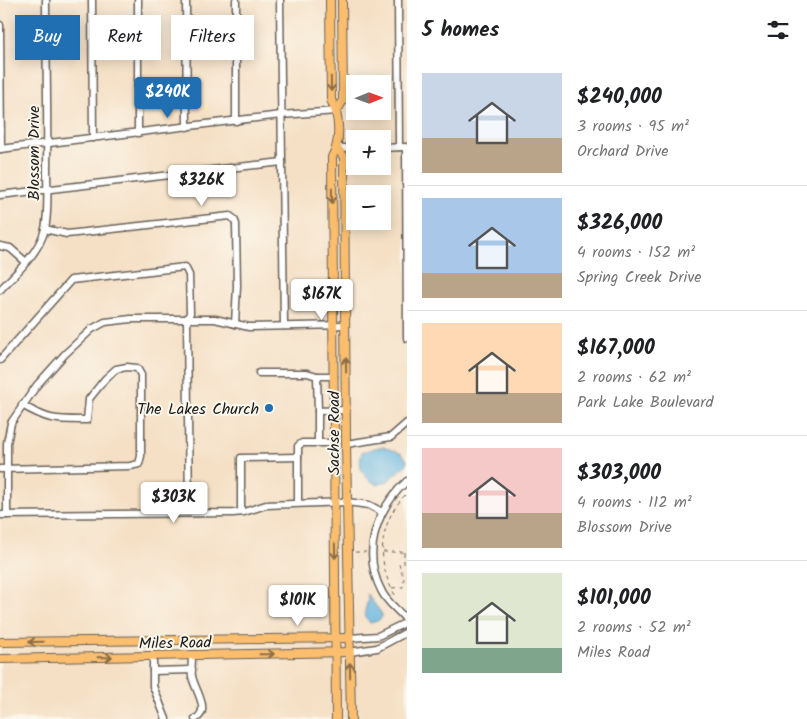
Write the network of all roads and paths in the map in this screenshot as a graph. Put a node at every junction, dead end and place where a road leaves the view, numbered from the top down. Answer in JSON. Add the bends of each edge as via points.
{"nodes":[{"id":1,"x":46,"y":0,"type":"edge"},
{"id":2,"x":92,"y":0,"type":"edge"},
{"id":3,"x":138,"y":0,"type":"edge"},
{"id":4,"x":186,"y":0,"type":"edge"},
{"id":5,"x":236,"y":0,"type":"edge"},
{"id":6,"x":280,"y":0,"type":"edge"},
{"id":7,"x":330,"y":0,"type":"edge"},
{"id":8,"x":342,"y":0,"type":"edge"},
{"id":9,"x":398,"y":0,"type":"edge"},
{"id":10,"x":0,"y":25,"type":"edge"},
{"id":11,"x":337,"y":111,"type":"junction"},
{"id":12,"x":282,"y":116,"type":"junction"},
{"id":13,"x":236,"y":122,"type":"junction"},
{"id":14,"x":187,"y":127,"type":"junction"},
{"id":15,"x":138,"y":133,"type":"junction"},
{"id":16,"x":93,"y":138,"type":"junction"},
{"id":17,"x":48,"y":144,"type":"junction"},
{"id":18,"x":404,"y":147,"type":"edge"},
{"id":19,"x":337,"y":148,"type":"junction"},
{"id":20,"x":346,"y":148,"type":"edge"},
{"id":21,"x":391,"y":148,"type":"edge"},
{"id":22,"x":0,"y":149,"type":"edge"},
{"id":23,"x":282,"y":162,"type":"junction"},
{"id":24,"x":47,"y":190,"type":"junction"},
{"id":25,"x":0,"y":195,"type":"edge"},
{"id":26,"x":45,"y":229,"type":"junction"},
{"id":27,"x":0,"y":246,"type":"edge"},
{"id":28,"x":26,"y":262,"type":"junction"},
{"id":29,"x":0,"y":290,"type":"edge"},
{"id":30,"x":187,"y":319,"type":"junction"},
{"id":31,"x":234,"y":324,"type":"junction"},
{"id":32,"x":333,"y":325,"type":"junction"},
{"id":33,"x":346,"y":325,"type":"junction"},
{"id":34,"x":284,"y":326,"type":"junction"},
{"id":35,"x":407,"y":338,"type":"edge"},
{"id":36,"x":0,"y":360,"type":"edge"},
{"id":37,"x":259,"y":374,"type":"dead end"},
{"id":38,"x":317,"y":376,"type":"junction"},
{"id":39,"x":334,"y":376,"type":"junction"},
{"id":40,"x":22,"y":405,"type":"junction"},
{"id":41,"x":346,"y":410,"type":"junction"},
{"id":42,"x":318,"y":411,"type":"junction"},
{"id":43,"x":334,"y":411,"type":"junction"},
{"id":44,"x":407,"y":423,"type":"edge"},
{"id":45,"x":318,"y":443,"type":"junction"},
{"id":46,"x":334,"y":443,"type":"junction"},
{"id":47,"x":346,"y":444,"type":"junction"},
{"id":48,"x":298,"y":457,"type":"junction"},
{"id":49,"x":4,"y":469,"type":"edge"},
{"id":50,"x":407,"y":481,"type":"edge"},
{"id":51,"x":407,"y":493,"type":"edge"},
{"id":52,"x":335,"y":502,"type":"junction"},
{"id":53,"x":347,"y":502,"type":"junction"},
{"id":54,"x":298,"y":503,"type":"junction"},
{"id":55,"x":241,"y":512,"type":"junction"},
{"id":56,"x":382,"y":512,"type":"junction"},
{"id":57,"x":189,"y":514,"type":"junction"},
{"id":58,"x":4,"y":515,"type":"edge"},
{"id":59,"x":355,"y":552,"type":"dead end"},
{"id":60,"x":369,"y":552,"type":"dead end"},
{"id":61,"x":382,"y":552,"type":"junction"},
{"id":62,"x":404,"y":552,"type":"junction"},
{"id":63,"x":407,"y":552,"type":"edge"},
{"id":64,"x":391,"y":588,"type":"junction"},
{"id":65,"x":395,"y":595,"type":"dead end"},
{"id":66,"x":407,"y":622,"type":"edge"},
{"id":67,"x":407,"y":632,"type":"edge"},
{"id":68,"x":337,"y":638,"type":"junction"},
{"id":69,"x":349,"y":638,"type":"junction"},
{"id":70,"x":82,"y":641,"type":"junction"},
{"id":71,"x":0,"y":642,"type":"edge"},
{"id":72,"x":336,"y":652,"type":"junction"},
{"id":73,"x":350,"y":652,"type":"junction"},
{"id":74,"x":192,"y":655,"type":"junction"},
{"id":75,"x":153,"y":656,"type":"junction"},
{"id":76,"x":82,"y":657,"type":"junction"},
{"id":77,"x":0,"y":659,"type":"edge"},
{"id":78,"x":192,"y":670,"type":"junction"},
{"id":79,"x":153,"y":672,"type":"junction"},
{"id":80,"x":166,"y":719,"type":"edge"},
{"id":81,"x":195,"y":719,"type":"edge"},
{"id":82,"x":336,"y":719,"type":"edge"},
{"id":83,"x":351,"y":719,"type":"edge"}],
"edges":[{"from":1,"to":17,"type":"street","name":"Blossom Drive"},
{"from":2,"to":16,"type":"street"},
{"from":3,"to":15,"type":"street"},
{"from":4,"to":14,"type":"street"},
{"from":5,"to":13,"type":"street"},
{"from":6,"to":12,"type":"street"},
{"from":7,"to":11,"type":"main road","name":"Sachse Road","one_way":true,"via":[[331,100]]},
{"from":8,"to":11,"type":"main road","name":"Sachse Road","via":[[343,100]]},
{"from":9,"to":18,"type":"street"},
{"from":10,"to":22,"type":"street"},
{"from":11,"to":12,"type":"street"},
{"from":11,"to":19,"type":"main road","name":"Sachse Road"},
{"from":12,"to":13,"type":"street"},
{"from":12,"to":23,"type":"street"},
{"from":13,"to":14,"type":"street"},
{"from":14,"to":15,"type":"street"},
{"from":15,"to":16,"type":"street"},
{"from":16,"to":17,"type":"street"},
{"from":17,"to":22,"type":"street"},
{"from":17,"to":24,"type":"street","name":"Blossom Drive"},
{"from":18,"to":21,"type":"street"},
{"from":18,"to":35,"type":"street"},
{"from":19,"to":20,"type":"street"},
{"from":19,"to":32,"type":"main road","name":"Sachse Road","one_way":true,"via":[[332,157]]},
{"from":19,"to":33,"type":"main road","name":"Sachse Road","via":[[344,157]]},
{"from":23,"to":24,"type":"street"},
{"from":23,"to":34,"type":"street"},
{"from":24,"to":25,"type":"street"},
{"from":24,"to":26,"type":"street","name":"Blossom Drive"},
{"from":26,"to":28,"type":"street","name":"Blossom Drive"},
{"from":26,"to":31,"type":"street","via":[[67,234],[230,216],[236,224],[238,286]]},
{"from":27,"to":28,"type":"street","via":[[10,248]]},
{"from":28,"to":29,"type":"street","name":"Blossom Drive"},
{"from":30,"to":31,"type":"street","via":[[215,319]]},
{"from":30,"to":36,"type":"street","via":[[190,313],[189,275],[185,267],[71,280]]},
{"from":30,"to":40,"type":"street","via":[[105,322],[92,329],[65,354]]},
{"from":30,"to":57,"type":"street"},
{"from":31,"to":34,"type":"street"},
{"from":32,"to":33,"type":"street"},
{"from":32,"to":34,"type":"street"},
{"from":32,"to":39,"type":"main road","name":"Sachse Road"},
{"from":41,"to":33,"type":"main road","name":"Sachse Road","one_way":true},
{"from":37,"to":38,"type":"street","via":[[307,373]]},
{"from":38,"to":39,"type":"street"},
{"from":38,"to":42,"type":"street"},
{"from":39,"to":43,"type":"main road","name":"Sachse Road"},
{"from":40,"to":49,"type":"street","via":[[11,423]]},
{"from":40,"to":49,"type":"street","via":[[53,420],[87,420],[89,399],[105,379],[116,369],[137,368],[141,375],[139,464]]},
{"from":41,"to":43,"type":"street"},
{"from":41,"to":47,"type":"main road","name":"Sachse Road"},
{"from":42,"to":43,"type":"street"},
{"from":42,"to":45,"type":"street"},
{"from":43,"to":46,"type":"main road","name":"Sachse Road"},
{"from":44,"to":47,"type":"street","via":[[391,437]]},
{"from":45,"to":46,"type":"street"},
{"from":45,"to":48,"type":"street","via":[[302,443],[298,446]]},
{"from":46,"to":52,"type":"main road","name":"Sachse Road"},
{"from":47,"to":53,"type":"main road","name":"Sachse Road"},
{"from":48,"to":54,"type":"street"},
{"from":48,"to":55,"type":"street","via":[[241,458]]},
{"from":49,"to":58,"type":"street"},
{"from":50,"to":56,"type":"street"},
{"from":51,"to":61,"type":"path","via":[[394,508],[385,531]]},
{"from":52,"to":53,"type":"street"},
{"from":52,"to":54,"type":"street"},
{"from":52,"to":68,"type":"main road","name":"Sachse Road","one_way":true},
{"from":53,"to":56,"type":"street","via":[[369,505]]},
{"from":53,"to":69,"type":"main road","name":"Sachse Road"},
{"from":54,"to":55,"type":"street","via":[[266,505]]},
{"from":55,"to":57,"type":"street"},
{"from":56,"to":66,"type":"street","via":[[373,543],[376,576],[388,603]]},
{"from":57,"to":58,"type":"street"},
{"from":59,"to":60,"type":"path"},
{"from":61,"to":62,"type":"path"},
{"from":61,"to":64,"type":"path"},
{"from":62,"to":63,"type":"path"},
{"from":62,"to":64,"type":"path","via":[[404,564],[399,564],[404,587]]},
{"from":64,"to":65,"type":"path"},
{"from":66,"to":69,"type":"street","via":[[378,636]]},
{"from":67,"to":73,"type":"street","via":[[377,648]]},
{"from":68,"to":69,"type":"main road","name":"Miles Road"},
{"from":68,"to":70,"type":"main road","name":"Miles Road"},
{"from":68,"to":72,"type":"main road","name":"Sachse Road"},
{"from":69,"to":73,"type":"main road","name":"Sachse Road"},
{"from":70,"to":71,"type":"main road","name":"Miles Road","one_way":true},
{"from":70,"to":76,"type":"main road"},
{"from":72,"to":73,"type":"main road","name":"Miles Road"},
{"from":74,"to":72,"type":"main road","name":"Miles Road","one_way":true},
{"from":72,"to":82,"type":"main road","name":"Sachse Road"},
{"from":83,"to":73,"type":"main road","name":"Sachse Road","one_way":true},
{"from":74,"to":75,"type":"main road","name":"Miles Road"},
{"from":74,"to":78,"type":"street"},
{"from":76,"to":75,"type":"main road","name":"Miles Road","one_way":true},
{"from":75,"to":79,"type":"street"},
{"from":76,"to":77,"type":"main road","name":"Miles Road"},
{"from":78,"to":79,"type":"street"},
{"from":78,"to":81,"type":"street","via":[[203,712]]},
{"from":79,"to":80,"type":"street","via":[[153,686]]}]}
